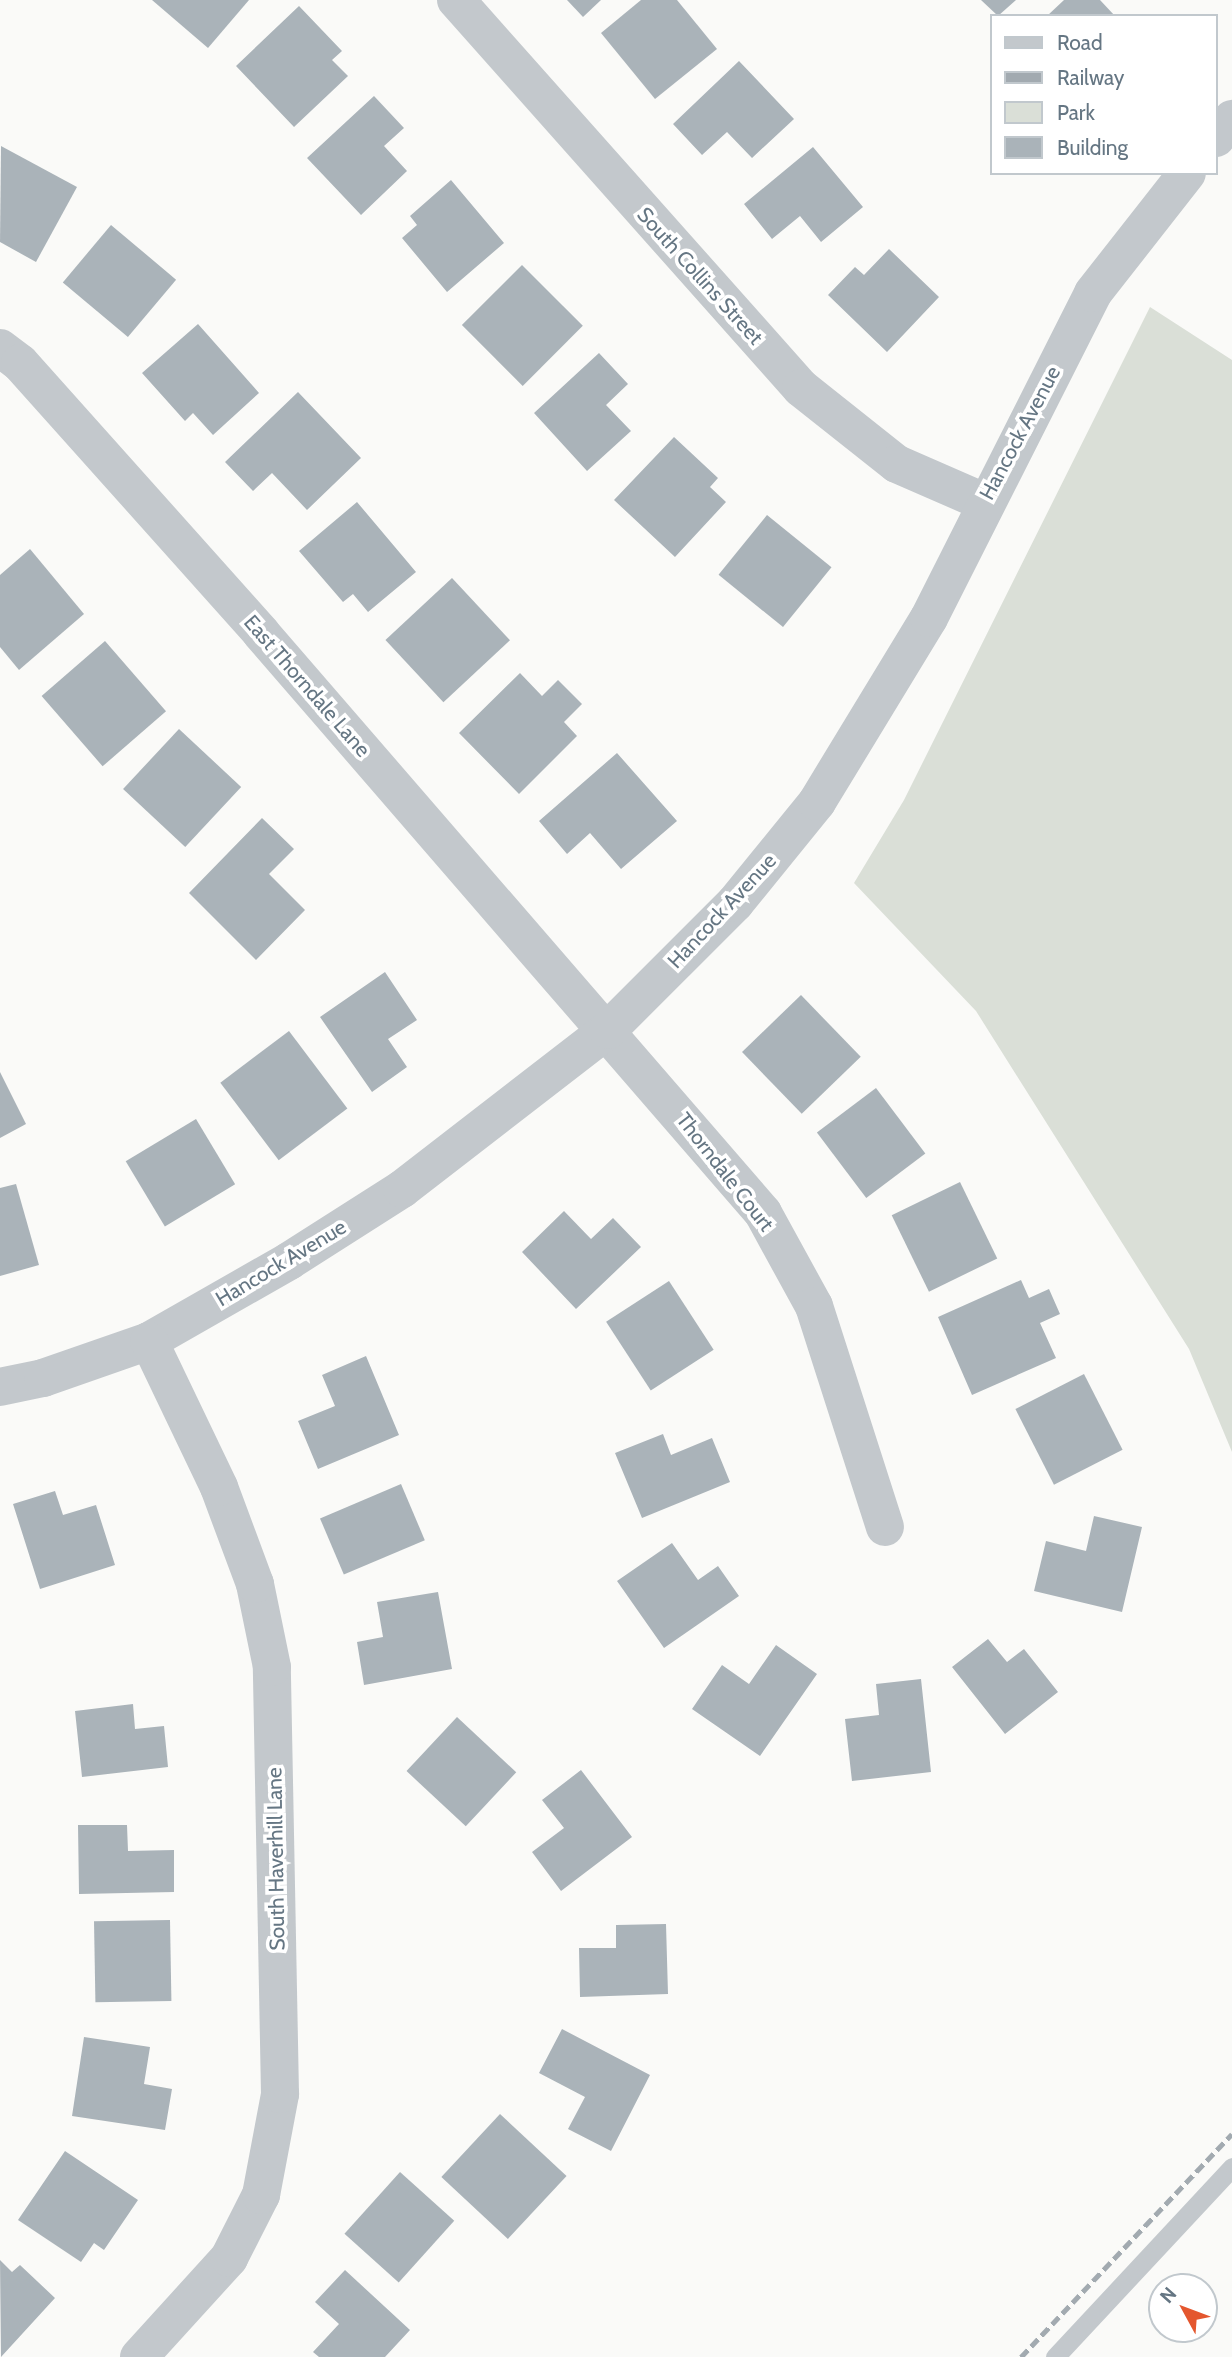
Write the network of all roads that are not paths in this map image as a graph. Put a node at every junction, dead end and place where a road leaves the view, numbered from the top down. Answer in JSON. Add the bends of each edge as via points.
{"nodes":[{"id":1,"x":456,"y":0,"type":"edge"},
{"id":2,"x":1232,"y":119,"type":"edge"},
{"id":3,"x":1218,"y":136,"type":"edge"},
{"id":4,"x":1185,"y":175,"type":"edge"},
{"id":5,"x":0,"y":348,"type":"edge"},
{"id":6,"x":984,"y":502,"type":"junction"},
{"id":7,"x":608,"y":1030,"type":"junction"},
{"id":8,"x":149,"y":1341,"type":"junction"},
{"id":9,"x":0,"y":1387,"type":"edge"},
{"id":10,"x":885,"y":1527,"type":"dead end"},
{"id":11,"x":1232,"y":2167,"type":"edge"},
{"id":12,"x":139,"y":2357,"type":"edge"},
{"id":13,"x":1055,"y":2357,"type":"edge"}],
"edges":[{"from":1,"to":6,"type":"street","name":"South Collins Street","via":[[801,388],[897,464]]},
{"from":2,"to":3,"type":"street"},
{"from":4,"to":6,"type":"street","name":"Hancock Avenue","via":[[1093,293]]},
{"from":5,"to":7,"type":"street","name":"East Thorndale Lane","via":[[20,363],[261,632]]},
{"from":6,"to":7,"type":"street","name":"Hancock Avenue","via":[[929,618],[817,802],[735,903]]},
{"from":7,"to":8,"type":"street","name":"Hancock Avenue","via":[[402,1189],[289,1261]]},
{"from":7,"to":10,"type":"street","name":"Thorndale Court","via":[[764,1213],[814,1306]]},
{"from":8,"to":9,"type":"street","name":"Hancock Avenue","via":[[43,1378]]},
{"from":8,"to":12,"type":"street","name":"South Haverhill Lane","via":[[219,1487],[255,1584],[272,1667],[281,2094],[261,2195],[229,2258]]},
{"from":11,"to":13,"type":"lane"}]}
